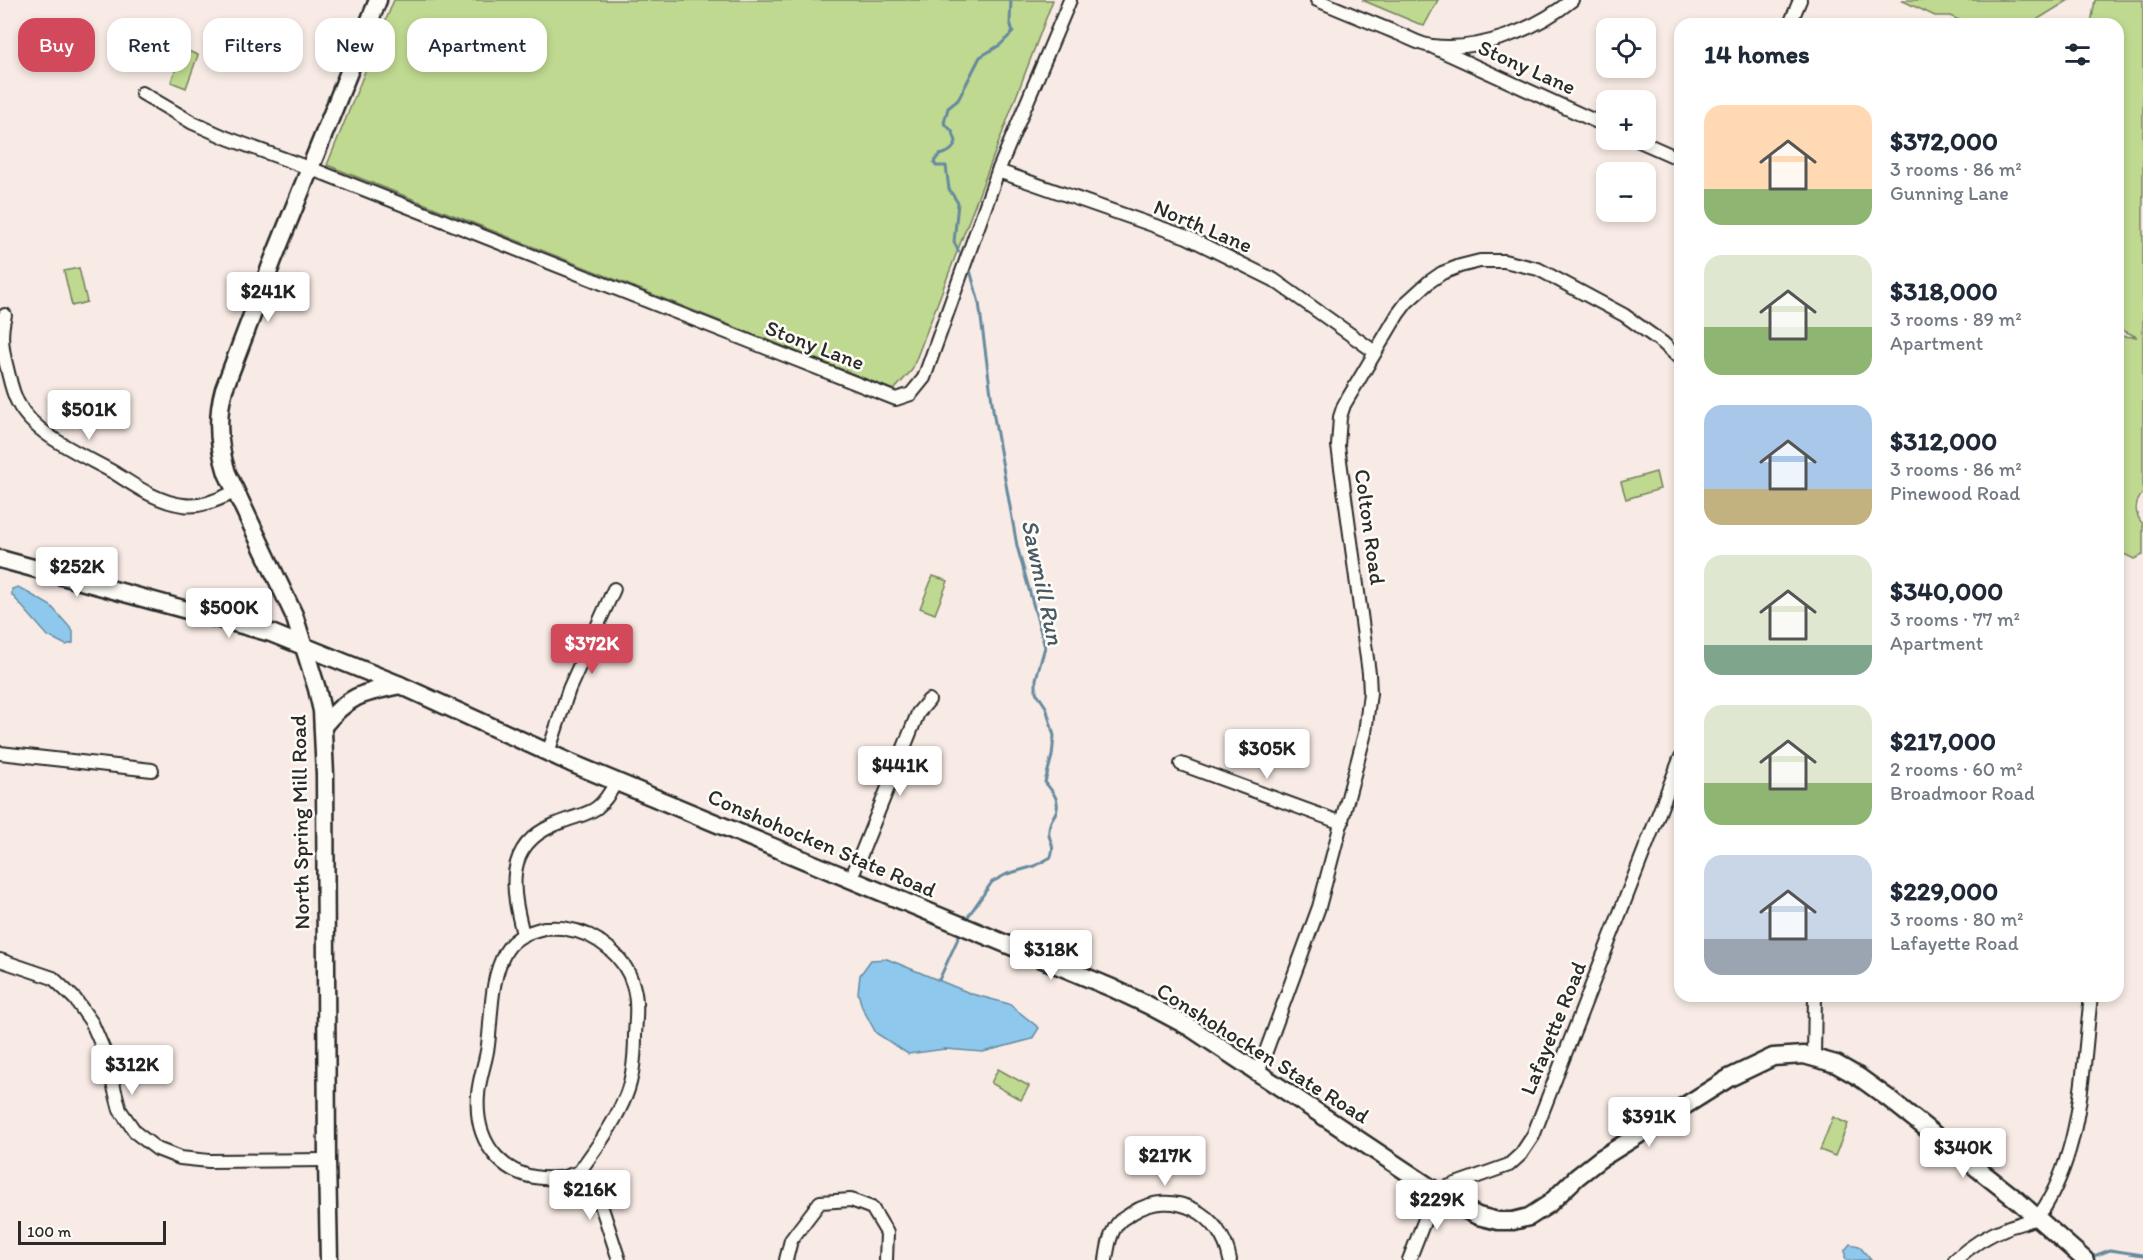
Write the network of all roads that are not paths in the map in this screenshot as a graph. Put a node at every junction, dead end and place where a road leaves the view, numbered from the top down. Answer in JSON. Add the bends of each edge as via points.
{"nodes":[{"id":1,"x":378,"y":0,"type":"edge"},
{"id":2,"x":1070,"y":0,"type":"edge"},
{"id":3,"x":1317,"y":0,"type":"edge"},
{"id":4,"x":1572,"y":0,"type":"edge"},
{"id":5,"x":1800,"y":0,"type":"edge"},
{"id":6,"x":1792,"y":18,"type":"edge"},
{"id":7,"x":1430,"y":46,"type":"junction"},
{"id":8,"x":142,"y":93,"type":"dead end"},
{"id":9,"x":1596,"y":121,"type":"edge"},
{"id":10,"x":1656,"y":148,"type":"edge"},
{"id":11,"x":1674,"y":156,"type":"edge"},
{"id":12,"x":309,"y":168,"type":"junction"},
{"id":13,"x":998,"y":171,"type":"junction"},
{"id":14,"x":5,"y":315,"type":"dead end"},
{"id":15,"x":1375,"y":352,"type":"junction"},
{"id":16,"x":1674,"y":353,"type":"edge"},
{"id":17,"x":235,"y":492,"type":"junction"},
{"id":18,"x":0,"y":559,"type":"edge"},
{"id":19,"x":614,"y":589,"type":"dead end"},
{"id":20,"x":304,"y":646,"type":"junction"},
{"id":21,"x":399,"y":685,"type":"junction"},
{"id":22,"x":929,"y":700,"type":"dead end"},
{"id":23,"x":323,"y":726,"type":"junction"},
{"id":24,"x":0,"y":753,"type":"edge"},
{"id":25,"x":548,"y":753,"type":"junction"},
{"id":26,"x":1181,"y":764,"type":"dead end"},
{"id":27,"x":152,"y":770,"type":"dead end"},
{"id":28,"x":1674,"y":774,"type":"edge"},
{"id":29,"x":616,"y":782,"type":"junction"},
{"id":30,"x":1342,"y":823,"type":"junction"},
{"id":31,"x":851,"y":879,"type":"junction"},
{"id":32,"x":523,"y":934,"type":"junction"},
{"id":33,"x":0,"y":960,"type":"edge"},
{"id":34,"x":1815,"y":1002,"type":"edge"},
{"id":35,"x":2090,"y":1002,"type":"edge"},
{"id":36,"x":1814,"y":1056,"type":"junction"},
{"id":37,"x":1258,"y":1073,"type":"junction"},
{"id":38,"x":327,"y":1160,"type":"junction"},
{"id":39,"x":579,"y":1172,"type":"junction"},
{"id":40,"x":1437,"y":1191,"type":"junction"},
{"id":41,"x":2036,"y":1217,"type":"junction"},
{"id":42,"x":329,"y":1260,"type":"edge"},
{"id":43,"x":619,"y":1260,"type":"edge"},
{"id":44,"x":786,"y":1260,"type":"edge"},
{"id":45,"x":886,"y":1260,"type":"edge"},
{"id":46,"x":1106,"y":1260,"type":"edge"},
{"id":47,"x":1230,"y":1260,"type":"edge"},
{"id":48,"x":1409,"y":1260,"type":"edge"},
{"id":49,"x":1955,"y":1260,"type":"edge"},
{"id":50,"x":2085,"y":1260,"type":"edge"}],
"edges":[{"from":1,"to":12,"type":"main road","name":"North Spring Mill Road"},
{"from":2,"to":13,"type":"street","name":"Stony Lane"},
{"from":3,"to":7,"type":"street","name":"Stony Lane"},
{"from":4,"to":7,"type":"street","name":"Stony Lane","via":[[1556,13],[1505,37],[1480,45]]},
{"from":5,"to":6,"type":"street"},
{"from":7,"to":9,"type":"street","name":"Stony Lane"},
{"from":8,"to":12,"type":"street","name":"Stony Lane","via":[[226,138]]},
{"from":10,"to":11,"type":"street"},
{"from":12,"to":13,"type":"street","name":"Stony Lane","via":[[896,399],[911,394],[924,378]]},
{"from":12,"to":17,"type":"main road","name":"North Spring Mill Road","via":[[221,402],[220,450]]},
{"from":13,"to":15,"type":"street","name":"North Lane","via":[[1187,237],[1274,280]]},
{"from":14,"to":17,"type":"street","via":[[1,346],[13,392],[25,414],[44,432],[149,494],[173,503],[202,505]]},
{"from":15,"to":16,"type":"street","name":"Colton Road","via":[[1407,302],[1429,282],[1460,266],[1504,261],[1538,269],[1624,315]]},
{"from":15,"to":30,"type":"street","name":"Colton Road","via":[[1344,405],[1338,431],[1370,673],[1365,733]]},
{"from":17,"to":20,"type":"main road","name":"North Spring Mill Road","via":[[291,607]]},
{"from":18,"to":20,"type":"main road","name":"Conshohocken State Road","via":[[271,633]]},
{"from":19,"to":25,"type":"street","via":[[569,689]]},
{"from":20,"to":21,"type":"main road","name":"Conshohocken State Road"},
{"from":20,"to":23,"type":"main road","name":"North Spring Mill Road"},
{"from":21,"to":23,"type":"main road","via":[[353,698]]},
{"from":21,"to":25,"type":"main road","name":"Conshohocken State Road"},
{"from":22,"to":31,"type":"street","via":[[918,712]]},
{"from":23,"to":38,"type":"main road","name":"North Spring Mill Road"},
{"from":24,"to":27,"type":"street"},
{"from":25,"to":29,"type":"main road","name":"Conshohocken State Road"},
{"from":26,"to":30,"type":"street"},
{"from":28,"to":40,"type":"street","name":"Lafayette Road","via":[[1533,1136],[1509,1165]]},
{"from":29,"to":31,"type":"main road","name":"Conshohocken State Road"},
{"from":29,"to":32,"type":"street","via":[[598,807],[544,830],[520,855],[513,891]]},
{"from":30,"to":37,"type":"street","name":"Colton Road","via":[[1319,907]]},
{"from":31,"to":37,"type":"main road","name":"Conshohocken State Road","via":[[1148,1005]]},
{"from":32,"to":39,"type":"street","via":[[507,949],[496,972],[486,1062],[478,1094],[479,1127],[494,1154],[507,1167],[532,1176],[558,1178]]},
{"from":32,"to":39,"type":"street","via":[[544,928],[585,933],[616,955],[633,984],[635,1062],[624,1101]]},
{"from":33,"to":38,"type":"street","via":[[53,978],[75,999],[92,1023],[105,1053],[120,1110],[136,1133],[158,1149],[180,1158],[209,1161]]},
{"from":34,"to":36,"type":"street"},
{"from":35,"to":41,"type":"street","via":[[2074,1135],[2055,1189]]},
{"from":36,"to":40,"type":"main road","name":"Conshohocken State Road","via":[[1773,1057],[1740,1072],[1600,1159],[1529,1217],[1506,1222],[1488,1219],[1468,1212]]},
{"from":36,"to":41,"type":"main road","name":"Conshohocken State Road","via":[[1848,1070],[1888,1098]]},
{"from":37,"to":40,"type":"main road","name":"Conshohocken State Road"},
{"from":38,"to":42,"type":"main road","name":"North Spring Mill Road"},
{"from":39,"to":43,"type":"street","via":[[600,1202]]},
{"from":40,"to":48,"type":"street"},
{"from":41,"to":49,"type":"street","via":[[1986,1238]]},
{"from":41,"to":50,"type":"main road","name":"Conshohocken State Road"},
{"from":44,"to":45,"type":"street","via":[[792,1240],[820,1202],[851,1200],[872,1208],[887,1233]]},
{"from":46,"to":47,"type":"street","via":[[1110,1239],[1120,1221],[1159,1202],[1179,1203],[1214,1224],[1228,1248]]}]}
